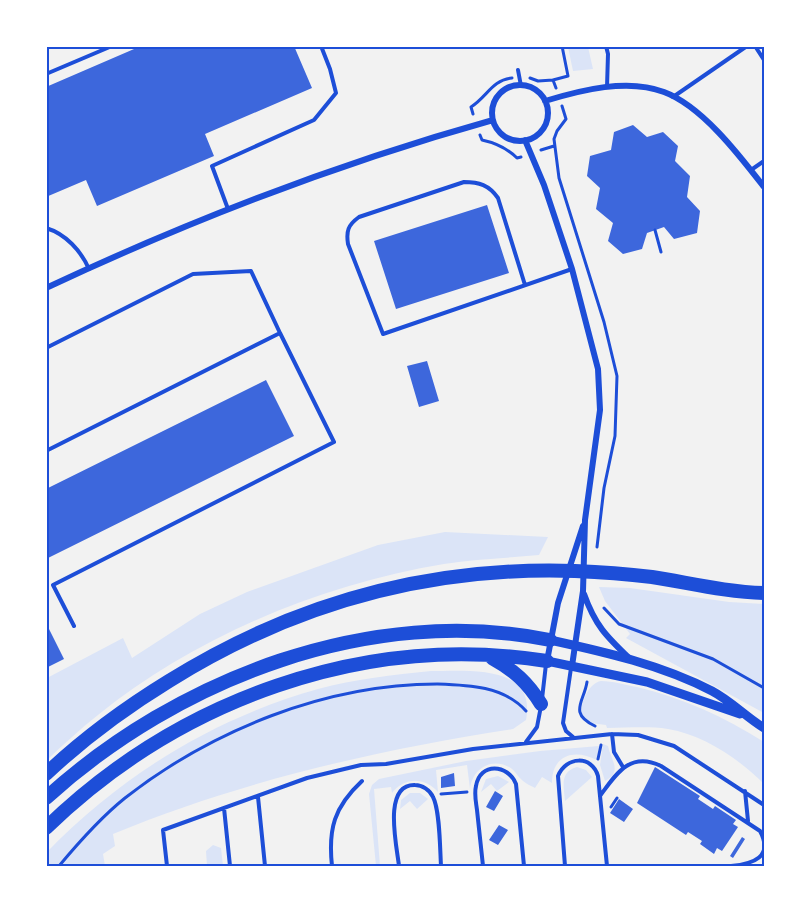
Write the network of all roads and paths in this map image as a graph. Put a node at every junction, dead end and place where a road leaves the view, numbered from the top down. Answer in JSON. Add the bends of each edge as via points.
{"nodes":[{"id":1,"x":111,"y":46,"type":"edge"},
{"id":2,"x":321,"y":46,"type":"edge"},
{"id":3,"x":562,"y":46,"type":"edge"},
{"id":4,"x":606,"y":46,"type":"edge"},
{"id":5,"x":747,"y":46,"type":"edge"},
{"id":6,"x":755,"y":46,"type":"edge"},
{"id":7,"x":765,"y":60,"type":"edge"},
{"id":8,"x":518,"y":70,"type":"dead end"},
{"id":9,"x":46,"y":74,"type":"edge"},
{"id":10,"x":519,"y":77,"type":"junction"},
{"id":11,"x":553,"y":80,"type":"junction"},
{"id":12,"x":521,"y":86,"type":"junction"},
{"id":13,"x":607,"y":87,"type":"junction"},
{"id":14,"x":559,"y":97,"type":"junction"},
{"id":15,"x":673,"y":97,"type":"junction"},
{"id":16,"x":545,"y":101,"type":"junction"},
{"id":17,"x":493,"y":120,"type":"junction"},
{"id":18,"x":476,"y":125,"type":"junction"},
{"id":19,"x":525,"y":140,"type":"junction"},
{"id":20,"x":530,"y":153,"type":"junction"},
{"id":21,"x":765,"y":161,"type":"edge"},
{"id":22,"x":751,"y":170,"type":"junction"},
{"id":23,"x":765,"y":187,"type":"edge"},
{"id":24,"x":228,"y":209,"type":"junction"},
{"id":25,"x":46,"y":228,"type":"edge"},
{"id":26,"x":655,"y":230,"type":"dead end"},
{"id":27,"x":661,"y":252,"type":"dead end"},
{"id":28,"x":89,"y":269,"type":"junction"},
{"id":29,"x":572,"y":269,"type":"junction"},
{"id":30,"x":525,"y":285,"type":"junction"},
{"id":31,"x":46,"y":288,"type":"edge"},
{"id":32,"x":280,"y":333,"type":"junction"},
{"id":33,"x":46,"y":348,"type":"edge"},
{"id":34,"x":46,"y":451,"type":"edge"},
{"id":35,"x":585,"y":520,"type":"junction"},
{"id":36,"x":583,"y":591,"type":"junction"},
{"id":37,"x":765,"y":592,"type":"edge"},
{"id":38,"x":613,"y":620,"type":"dead end"},
{"id":39,"x":74,"y":626,"type":"dead end"},
{"id":40,"x":550,"y":640,"type":"junction"},
{"id":41,"x":575,"y":646,"type":"junction"},
{"id":42,"x":488,"y":655,"type":"junction"},
{"id":43,"x":632,"y":660,"type":"junction"},
{"id":44,"x":547,"y":661,"type":"junction"},
{"id":45,"x":572,"y":666,"type":"junction"},
{"id":46,"x":588,"y":670,"type":"junction"},
{"id":47,"x":765,"y":688,"type":"edge"},
{"id":48,"x":541,"y":704,"type":"junction"},
{"id":49,"x":745,"y":716,"type":"junction"},
{"id":50,"x":539,"y":721,"type":"junction"},
{"id":51,"x":765,"y":728,"type":"edge"},
{"id":52,"x":602,"y":735,"type":"junction"},
{"id":53,"x":612,"y":735,"type":"junction"},
{"id":54,"x":574,"y":738,"type":"junction"},
{"id":55,"x":525,"y":742,"type":"junction"},
{"id":56,"x":623,"y":767,"type":"junction"},
{"id":57,"x":596,"y":770,"type":"junction"},
{"id":58,"x":46,"y":774,"type":"edge"},
{"id":59,"x":362,"y":781,"type":"dead end"},
{"id":60,"x":475,"y":791,"type":"junction"},
{"id":61,"x":745,"y":791,"type":"junction"},
{"id":62,"x":432,"y":795,"type":"junction"},
{"id":63,"x":600,"y":796,"type":"junction"},
{"id":64,"x":258,"y":797,"type":"junction"},
{"id":65,"x":46,"y":798,"type":"edge"},
{"id":66,"x":617,"y":798,"type":"dead end"},
{"id":67,"x":765,"y":805,"type":"edge"},
{"id":68,"x":224,"y":808,"type":"junction"},
{"id":69,"x":610,"y":809,"type":"dead end"},
{"id":70,"x":748,"y":822,"type":"junction"},
{"id":71,"x":46,"y":828,"type":"edge"},
{"id":72,"x":59,"y":867,"type":"edge"},
{"id":73,"x":167,"y":867,"type":"edge"},
{"id":74,"x":230,"y":867,"type":"edge"},
{"id":75,"x":264,"y":867,"type":"edge"},
{"id":76,"x":332,"y":867,"type":"edge"},
{"id":77,"x":399,"y":867,"type":"edge"},
{"id":78,"x":441,"y":867,"type":"edge"},
{"id":79,"x":483,"y":867,"type":"edge"},
{"id":80,"x":524,"y":867,"type":"edge"},
{"id":81,"x":565,"y":867,"type":"edge"},
{"id":82,"x":608,"y":867,"type":"edge"},
{"id":83,"x":731,"y":867,"type":"edge"}],
"edges":[{"from":1,"to":9,"type":"lane"},
{"from":2,"to":24,"type":"lane","via":[[336,93],[314,120],[212,166]]},
{"from":3,"to":11,"type":"path","via":[[568,76]]},
{"from":4,"to":13,"type":"lane"},
{"from":5,"to":15,"type":"lane"},
{"from":6,"to":7,"type":"lane"},
{"from":8,"to":10,"type":"lane"},
{"from":10,"to":11,"type":"path"},
{"from":10,"to":12,"type":"lane"},
{"from":10,"to":18,"type":"path","via":[[498,81],[471,107]]},
{"from":11,"to":14,"type":"path"},
{"from":12,"to":16,"type":"street","via":[[535,90]]},
{"from":12,"to":17,"type":"street","via":[[499,96],[494,103]]},
{"from":13,"to":14,"type":"street"},
{"from":13,"to":15,"type":"street","via":[[649,89]]},
{"from":14,"to":16,"type":"street"},
{"from":14,"to":20,"type":"path","via":[[566,119],[557,131],[554,146]]},
{"from":15,"to":22,"type":"street","via":[[720,134]]},
{"from":16,"to":19,"type":"street","via":[[545,126]]},
{"from":17,"to":18,"type":"street"},
{"from":17,"to":19,"type":"street","via":[[508,138]]},
{"from":18,"to":20,"type":"path","via":[[482,140],[505,148],[517,158]]},
{"from":18,"to":24,"type":"street","via":[[323,173]]},
{"from":19,"to":20,"type":"street"},
{"from":20,"to":29,"type":"street"},
{"from":21,"to":22,"type":"lane"},
{"from":22,"to":23,"type":"street"},
{"from":24,"to":28,"type":"street"},
{"from":25,"to":28,"type":"lane","via":[[57,231],[82,254]]},
{"from":26,"to":27,"type":"path"},
{"from":28,"to":31,"type":"street"},
{"from":29,"to":30,"type":"lane"},
{"from":29,"to":35,"type":"street","via":[[598,369],[600,410]]},
{"from":30,"to":30,"type":"lane","via":[[383,334],[348,244],[350,224],[359,217],[464,182],[478,182],[492,189],[498,198]]},
{"from":32,"to":33,"type":"lane","via":[[251,271],[193,274]]},
{"from":32,"to":34,"type":"lane"},
{"from":32,"to":39,"type":"lane","via":[[334,442],[53,585]]},
{"from":35,"to":36,"type":"street"},
{"from":35,"to":40,"type":"street"},
{"from":36,"to":41,"type":"street"},
{"from":36,"to":43,"type":"street","via":[[601,630]]},
{"from":37,"to":58,"type":"highway","via":[[618,573],[529,571],[480,573],[394,586],[273,625],[198,663],[129,706]]},
{"from":38,"to":47,"type":"path","via":[[713,659]]},
{"from":40,"to":41,"type":"street"},
{"from":40,"to":44,"type":"street"},
{"from":40,"to":65,"type":"highway","via":[[501,633],[419,634],[349,644],[283,660],[216,685],[149,722]]},
{"from":41,"to":43,"type":"street"},
{"from":41,"to":45,"type":"street"},
{"from":42,"to":44,"type":"highway"},
{"from":42,"to":48,"type":"highway","via":[[523,678]]},
{"from":42,"to":71,"type":"highway","via":[[381,660],[317,673],[242,698],[143,750]]},
{"from":43,"to":49,"type":"street","via":[[712,691]]},
{"from":44,"to":45,"type":"street"},
{"from":44,"to":48,"type":"lane"},
{"from":45,"to":46,"type":"street"},
{"from":45,"to":54,"type":"lane","via":[[563,723]]},
{"from":46,"to":49,"type":"street","via":[[647,682]]},
{"from":46,"to":52,"type":"path","via":[[586,691],[578,709],[588,723],[602,728]]},
{"from":48,"to":50,"type":"lane"},
{"from":49,"to":51,"type":"street"},
{"from":50,"to":55,"type":"lane","via":[[534,734]]},
{"from":50,"to":72,"type":"path","via":[[504,695],[481,687],[414,684],[325,699],[229,734],[171,766],[125,799],[82,838]]},
{"from":52,"to":53,"type":"lane"},
{"from":52,"to":54,"type":"lane"},
{"from":52,"to":57,"type":"path"},
{"from":53,"to":56,"type":"lane","via":[[614,752]]},
{"from":53,"to":61,"type":"lane","via":[[638,735],[674,746]]},
{"from":54,"to":55,"type":"lane"},
{"from":55,"to":64,"type":"lane","via":[[361,765],[307,778]]},
{"from":56,"to":63,"type":"lane"},
{"from":56,"to":70,"type":"lane","via":[[641,761],[656,763]]},
{"from":57,"to":63,"type":"lane"},
{"from":57,"to":81,"type":"lane","via":[[578,760],[565,764],[558,776]]},
{"from":59,"to":76,"type":"lane","via":[[341,803],[332,825]]},
{"from":60,"to":62,"type":"path"},
{"from":60,"to":79,"type":"lane"},
{"from":60,"to":80,"type":"lane","via":[[479,777],[490,769],[503,770],[514,778]]},
{"from":61,"to":67,"type":"lane"},
{"from":61,"to":70,"type":"lane"},
{"from":62,"to":77,"type":"lane","via":[[423,787],[410,785],[395,798]]},
{"from":62,"to":78,"type":"lane"},
{"from":63,"to":82,"type":"lane"},
{"from":64,"to":68,"type":"lane"},
{"from":64,"to":75,"type":"lane"},
{"from":66,"to":69,"type":"path"},
{"from":68,"to":73,"type":"lane","via":[[163,830]]},
{"from":68,"to":74,"type":"lane"},
{"from":70,"to":83,"type":"lane","via":[[762,835],[762,854],[754,862]]}]}
